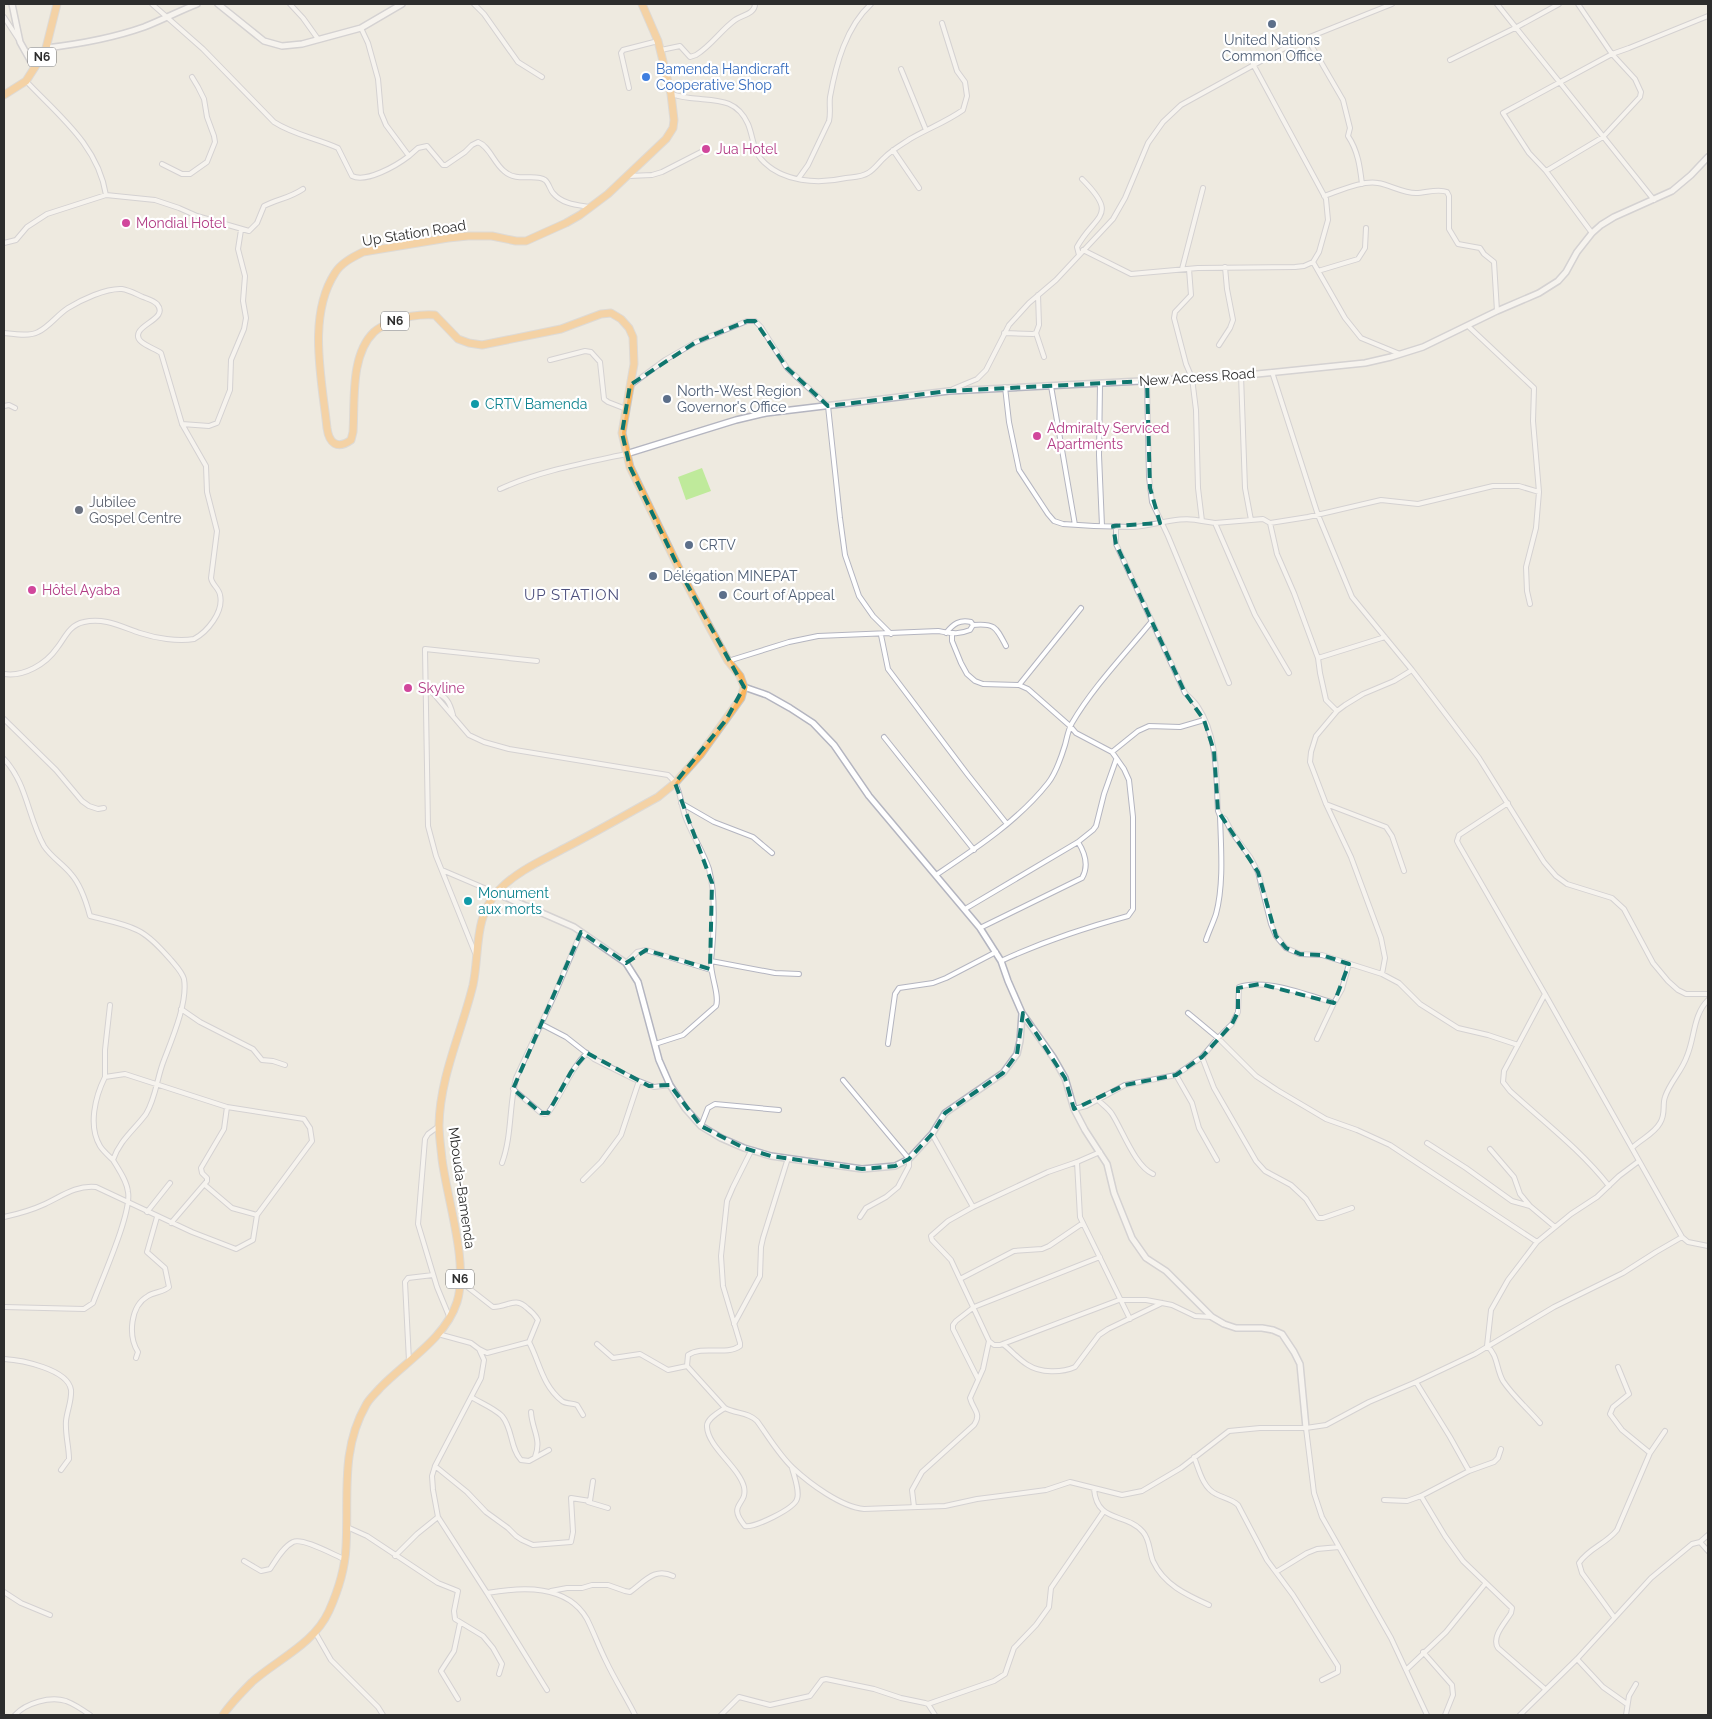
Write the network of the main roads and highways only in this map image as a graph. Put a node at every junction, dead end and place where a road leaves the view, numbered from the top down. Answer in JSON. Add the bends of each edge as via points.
{"nodes":[{"id":1,"x":57,"y":4,"type":"edge"},
{"id":2,"x":642,"y":4,"type":"edge"},
{"id":3,"x":4,"y":95,"type":"edge"},
{"id":4,"x":606,"y":826,"type":"joint"},
{"id":5,"x":223,"y":1715,"type":"edge"}],
"edges":[{"from":1,"to":3,"type":"highway","number":"N6","via":[[46,48],[26,81]]},
{"from":2,"to":4,"type":"highway","name":"Up Station Road","number":"N6","via":[[661,50],[671,94],[674,111],[672,128],[666,139],[591,207],[566,223],[526,241],[492,236],[448,238],[362,252],[351,258],[336,271],[328,287],[319,334],[320,372],[329,438],[340,445],[351,440],[353,432],[358,362],[372,333],[380,327],[406,317],[435,315],[458,339],[482,345],[560,329],[611,312],[629,328],[633,337],[634,364],[622,433],[626,454],[637,484],[683,578],[744,687],[741,698],[726,720],[675,783],[658,797]]},
{"from":4,"to":5,"type":"highway","name":"Mbouda-Bamenda","number":"N6","via":[[526,869],[504,885],[496,893],[483,919],[475,978],[446,1078],[439,1126],[460,1260],[456,1304],[438,1334],[367,1402],[354,1430],[348,1459],[345,1560],[328,1615],[315,1632],[288,1656],[253,1681]]}]}
